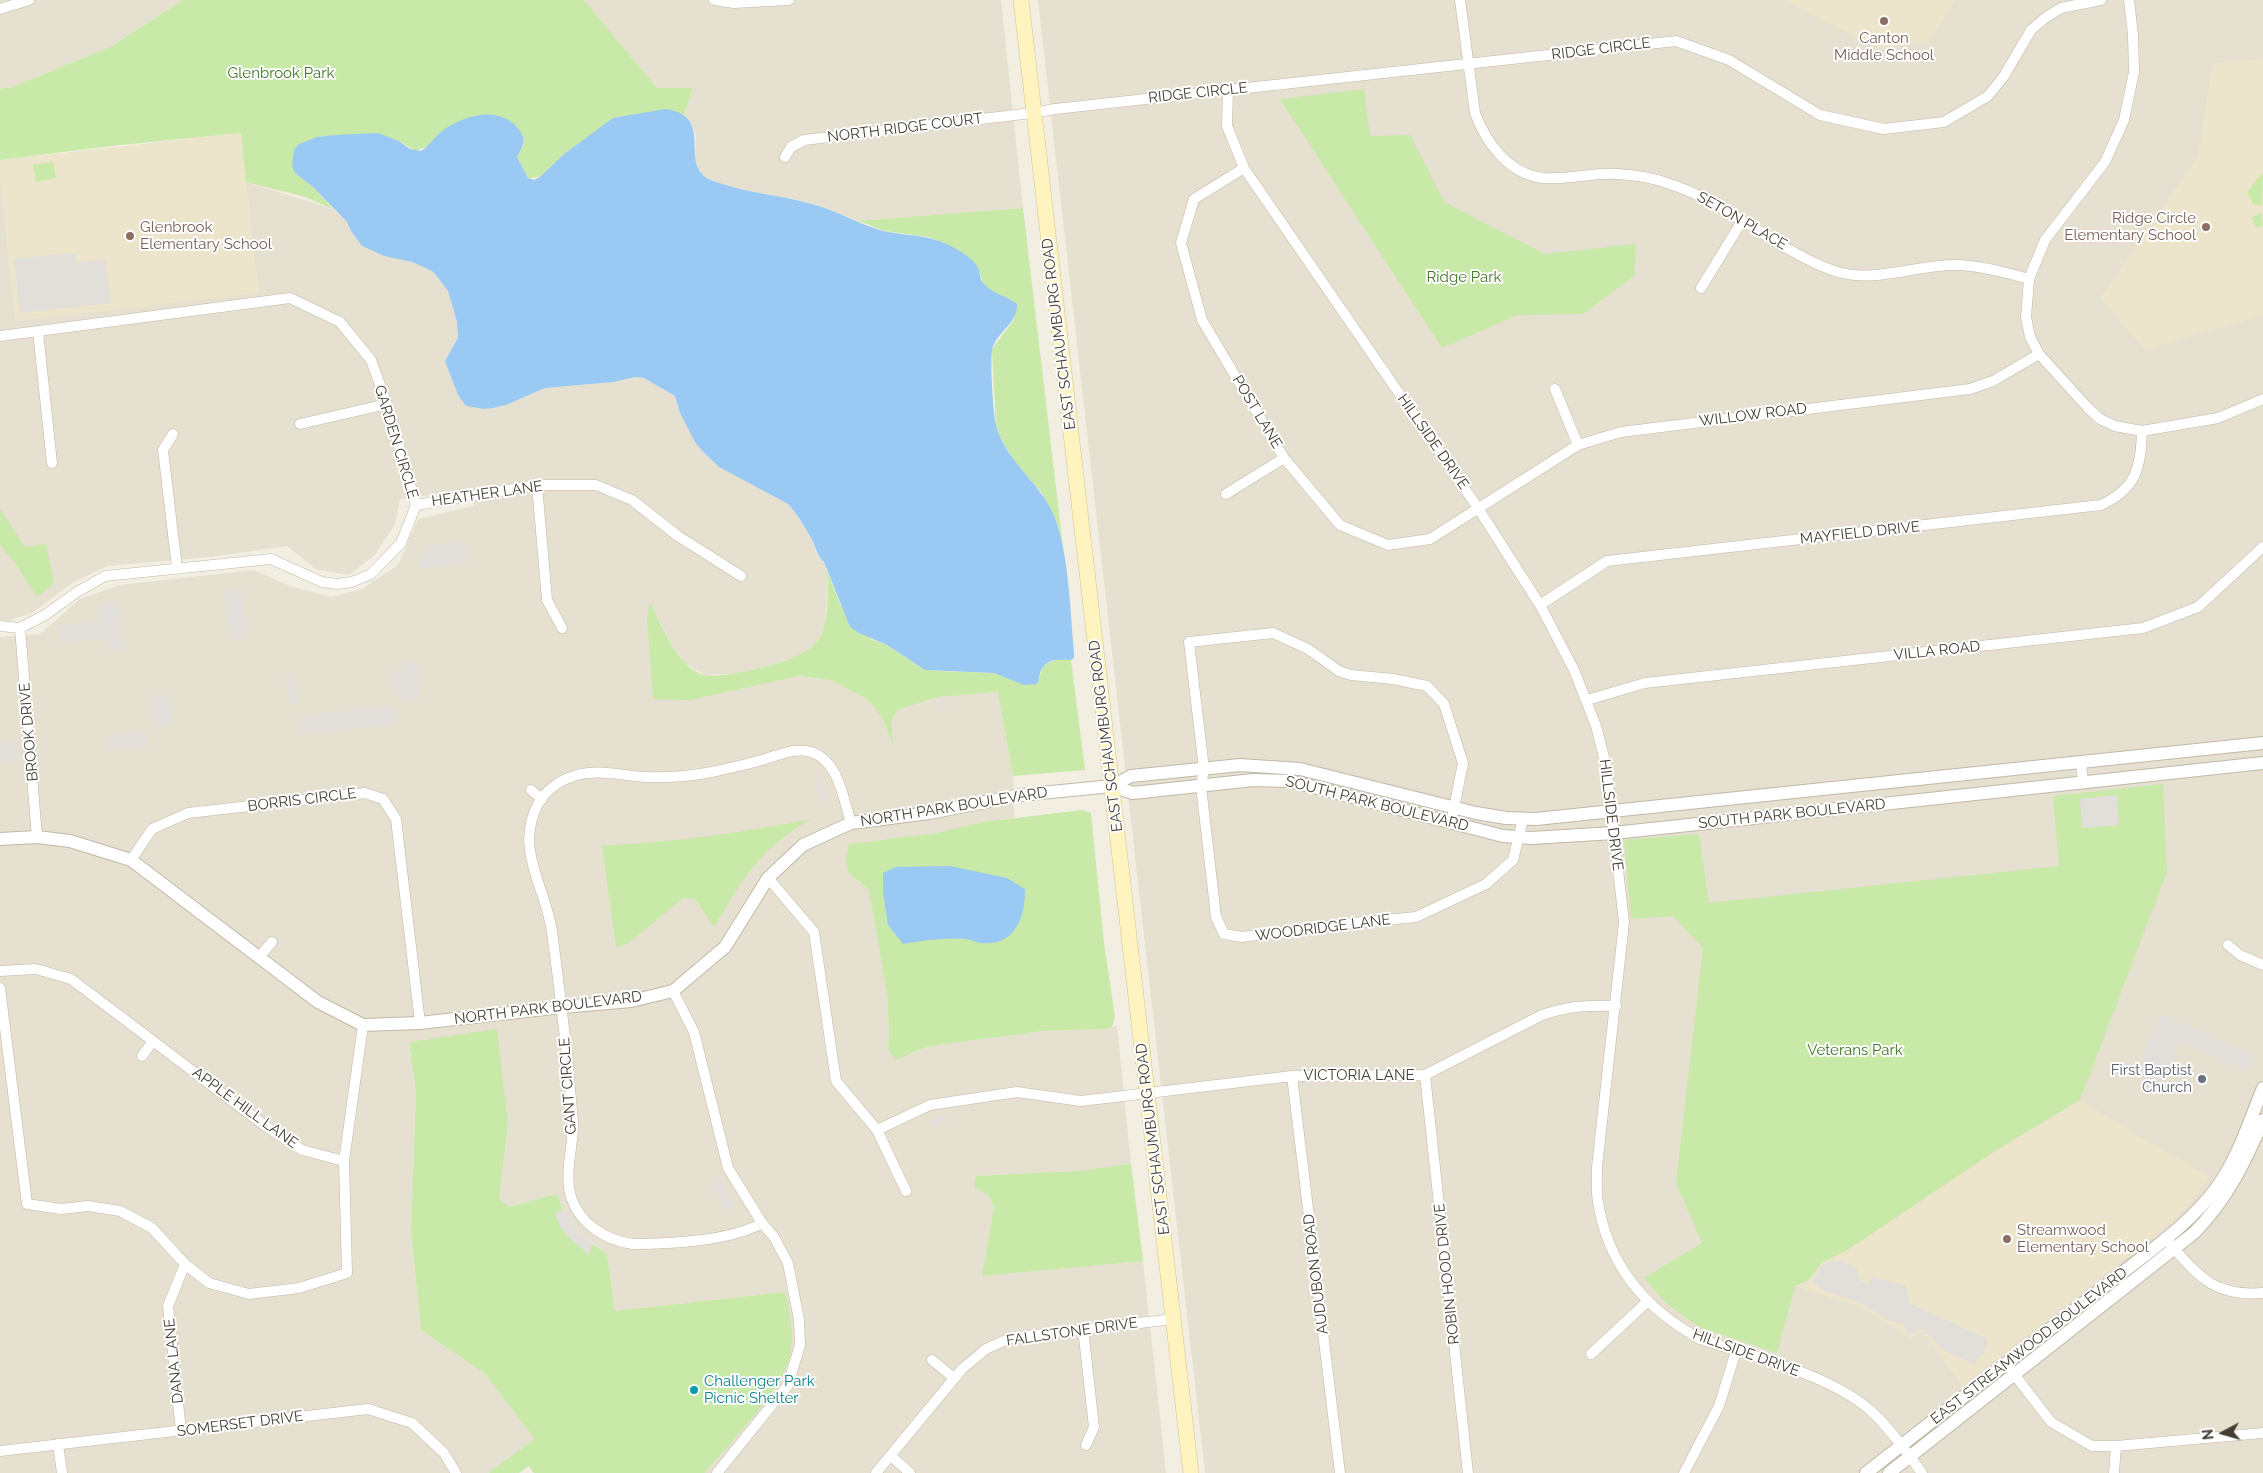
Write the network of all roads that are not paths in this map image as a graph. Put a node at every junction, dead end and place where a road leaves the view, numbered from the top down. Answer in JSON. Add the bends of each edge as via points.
{"nodes":[{"id":1,"x":29,"y":0,"type":"edge"},
{"id":2,"x":714,"y":0,"type":"edge"},
{"id":3,"x":789,"y":0,"type":"edge"},
{"id":4,"x":1021,"y":0,"type":"edge"},
{"id":5,"x":1460,"y":0,"type":"edge"},
{"id":6,"x":2101,"y":0,"type":"edge"},
{"id":7,"x":2129,"y":0,"type":"edge"},
{"id":8,"x":0,"y":9,"type":"edge"},
{"id":9,"x":1469,"y":65,"type":"junction"},
{"id":10,"x":1228,"y":89,"type":"junction"},
{"id":11,"x":1032,"y":113,"type":"junction"},
{"id":12,"x":785,"y":156,"type":"dead end"},
{"id":13,"x":1244,"y":168,"type":"junction"},
{"id":14,"x":1742,"y":221,"type":"junction"},
{"id":15,"x":2029,"y":279,"type":"junction"},
{"id":16,"x":1701,"y":288,"type":"dead end"},
{"id":17,"x":38,"y":332,"type":"junction"},
{"id":18,"x":0,"y":336,"type":"edge"},
{"id":19,"x":2039,"y":354,"type":"junction"},
{"id":20,"x":1555,"y":389,"type":"dead end"},
{"id":21,"x":2263,"y":399,"type":"edge"},
{"id":22,"x":387,"y":404,"type":"junction"},
{"id":23,"x":300,"y":424,"type":"dead end"},
{"id":24,"x":2142,"y":431,"type":"junction"},
{"id":25,"x":173,"y":434,"type":"dead end"},
{"id":26,"x":1578,"y":445,"type":"junction"},
{"id":27,"x":1284,"y":458,"type":"junction"},
{"id":28,"x":52,"y":464,"type":"dead end"},
{"id":29,"x":536,"y":485,"type":"junction"},
{"id":30,"x":1226,"y":494,"type":"dead end"},
{"id":31,"x":416,"y":505,"type":"junction"},
{"id":32,"x":1478,"y":508,"type":"junction"},
{"id":33,"x":2263,"y":547,"type":"edge"},
{"id":34,"x":177,"y":568,"type":"junction"},
{"id":35,"x":742,"y":576,"type":"dead end"},
{"id":36,"x":1540,"y":605,"type":"junction"},
{"id":37,"x":0,"y":626,"type":"edge"},
{"id":38,"x":20,"y":628,"type":"junction"},
{"id":39,"x":562,"y":628,"type":"dead end"},
{"id":40,"x":1587,"y":700,"type":"junction"},
{"id":41,"x":2263,"y":744,"type":"edge"},
{"id":42,"x":2081,"y":763,"type":"junction"},
{"id":43,"x":2263,"y":763,"type":"edge"},
{"id":44,"x":1204,"y":769,"type":"junction"},
{"id":45,"x":2083,"y":782,"type":"junction"},
{"id":46,"x":1112,"y":786,"type":"junction"},
{"id":47,"x":1201,"y":786,"type":"junction"},
{"id":48,"x":531,"y":790,"type":"dead end"},
{"id":49,"x":542,"y":799,"type":"junction"},
{"id":50,"x":1454,"y":807,"type":"junction"},
{"id":51,"x":1612,"y":812,"type":"junction"},
{"id":52,"x":1523,"y":818,"type":"junction"},
{"id":53,"x":851,"y":823,"type":"junction"},
{"id":54,"x":1451,"y":823,"type":"junction"},
{"id":55,"x":1614,"y":833,"type":"junction"},
{"id":56,"x":37,"y":837,"type":"junction"},
{"id":57,"x":1519,"y":838,"type":"junction"},
{"id":58,"x":0,"y":839,"type":"edge"},
{"id":59,"x":131,"y":860,"type":"junction"},
{"id":60,"x":768,"y":878,"type":"junction"},
{"id":61,"x":272,"y":942,"type":"dead end"},
{"id":62,"x":2228,"y":946,"type":"dead end"},
{"id":63,"x":260,"y":957,"type":"junction"},
{"id":64,"x":2263,"y":965,"type":"edge"},
{"id":65,"x":0,"y":971,"type":"edge"},
{"id":66,"x":0,"y":988,"type":"edge"},
{"id":67,"x":673,"y":991,"type":"junction"},
{"id":68,"x":1616,"y":1006,"type":"junction"},
{"id":69,"x":562,"y":1007,"type":"junction"},
{"id":70,"x":420,"y":1023,"type":"junction"},
{"id":71,"x":363,"y":1025,"type":"junction"},
{"id":72,"x":153,"y":1041,"type":"junction"},
{"id":73,"x":142,"y":1056,"type":"dead end"},
{"id":74,"x":1425,"y":1075,"type":"junction"},
{"id":75,"x":1292,"y":1076,"type":"junction"},
{"id":76,"x":1148,"y":1094,"type":"junction"},
{"id":77,"x":2262,"y":1095,"type":"edge"},
{"id":78,"x":2263,"y":1120,"type":"edge"},
{"id":79,"x":877,"y":1130,"type":"junction"},
{"id":80,"x":344,"y":1161,"type":"junction"},
{"id":81,"x":906,"y":1191,"type":"dead end"},
{"id":82,"x":762,"y":1223,"type":"junction"},
{"id":83,"x":2165,"y":1238,"type":"junction"},
{"id":84,"x":2175,"y":1249,"type":"junction"},
{"id":85,"x":185,"y":1264,"type":"junction"},
{"id":86,"x":2263,"y":1293,"type":"edge"},
{"id":87,"x":1647,"y":1302,"type":"junction"},
{"id":88,"x":1174,"y":1319,"type":"junction"},
{"id":89,"x":1083,"y":1329,"type":"junction"},
{"id":90,"x":1736,"y":1351,"type":"junction"},
{"id":91,"x":1591,"y":1354,"type":"dead end"},
{"id":92,"x":932,"y":1360,"type":"dead end"},
{"id":93,"x":2011,"y":1370,"type":"junction"},
{"id":94,"x":954,"y":1378,"type":"junction"},
{"id":95,"x":181,"y":1431,"type":"junction"},
{"id":96,"x":2263,"y":1432,"type":"edge"},
{"id":97,"x":58,"y":1444,"type":"junction"},
{"id":98,"x":1901,"y":1445,"type":"junction"},
{"id":99,"x":1086,"y":1446,"type":"dead end"},
{"id":100,"x":2116,"y":1446,"type":"junction"},
{"id":101,"x":0,"y":1451,"type":"edge"},
{"id":102,"x":891,"y":1456,"type":"junction"},
{"id":103,"x":1910,"y":1457,"type":"junction"},
{"id":104,"x":62,"y":1473,"type":"edge"},
{"id":105,"x":456,"y":1473,"type":"edge"},
{"id":106,"x":717,"y":1473,"type":"edge"},
{"id":107,"x":876,"y":1473,"type":"edge"},
{"id":108,"x":910,"y":1473,"type":"edge"},
{"id":109,"x":1191,"y":1473,"type":"edge"},
{"id":110,"x":1340,"y":1473,"type":"edge"},
{"id":111,"x":1468,"y":1473,"type":"edge"},
{"id":112,"x":1684,"y":1473,"type":"edge"},
{"id":113,"x":1866,"y":1473,"type":"edge"},
{"id":114,"x":1889,"y":1473,"type":"edge"},
{"id":115,"x":1922,"y":1473,"type":"edge"},
{"id":116,"x":2114,"y":1473,"type":"edge"}],
"edges":[{"from":1,"to":8,"type":"street"},
{"from":2,"to":3,"type":"street","via":[[734,4]]},
{"from":4,"to":11,"type":"main road","name":"EAST SCHAUMBURG ROAD"},
{"from":5,"to":9,"type":"street","name":"SETON PLACE"},
{"from":6,"to":9,"type":"street","name":"RIDGE CIRCLE","via":[[2061,8],[2045,18],[2032,30],[1988,96],[1944,122],[1884,129],[1820,115],[1730,60],[1676,41]]},
{"from":7,"to":15,"type":"street","via":[[2134,35],[2134,72],[2124,120],[2105,162],[2045,240]]},
{"from":9,"to":10,"type":"street","name":"RIDGE CIRCLE"},
{"from":9,"to":14,"type":"street","name":"SETON PLACE","via":[[1475,113],[1481,129],[1505,160],[1524,172],[1542,178],[1618,174],[1666,182],[1706,198]]},
{"from":10,"to":11,"type":"street","name":"RIDGE CIRCLE"},
{"from":10,"to":13,"type":"street","name":"HILLSIDE DRIVE","via":[[1227,126]]},
{"from":11,"to":12,"type":"street","name":"NORTH RIDGE COURT","via":[[804,140],[791,146]]},
{"from":11,"to":46,"type":"main road","name":"EAST SCHAUMBURG ROAD"},
{"from":13,"to":27,"type":"street","name":"POST LANE","via":[[1194,199],[1181,243],[1202,320]]},
{"from":13,"to":32,"type":"street","name":"HILLSIDE DRIVE"},
{"from":14,"to":15,"type":"street","name":"SETON PLACE","via":[[1807,260],[1838,272],[1871,275],[1957,265],[1996,270]]},
{"from":14,"to":16,"type":"street"},
{"from":15,"to":19,"type":"street","via":[[2026,317],[2030,337]]},
{"from":17,"to":18,"type":"street","name":"GARDEN CIRCLE"},
{"from":17,"to":22,"type":"street","name":"GARDEN CIRCLE","via":[[290,298],[340,322],[371,360]]},
{"from":17,"to":28,"type":"street"},
{"from":19,"to":24,"type":"street","via":[[2100,419]]},
{"from":19,"to":26,"type":"street","name":"WILLOW ROAD","via":[[1993,381],[1970,389],[1628,431]]},
{"from":20,"to":26,"type":"street"},
{"from":21,"to":24,"type":"street","via":[[2218,418]]},
{"from":22,"to":23,"type":"street"},
{"from":22,"to":31,"type":"street","name":"GARDEN CIRCLE"},
{"from":24,"to":36,"type":"street","name":"MAYFIELD DRIVE","via":[[2142,451],[2130,485],[2117,498],[2101,505],[1607,562]]},
{"from":25,"to":34,"type":"street","via":[[164,450]]},
{"from":26,"to":32,"type":"street","name":"WILLOW ROAD"},
{"from":27,"to":30,"type":"street"},
{"from":27,"to":32,"type":"street","name":"POST LANE","via":[[1340,525],[1388,545],[1430,539]]},
{"from":29,"to":31,"type":"street","name":"HEATHER LANE"},
{"from":29,"to":35,"type":"street","name":"HEATHER LANE","via":[[596,485],[632,500],[678,536]]},
{"from":29,"to":39,"type":"street","via":[[547,600]]},
{"from":31,"to":34,"type":"street","name":"GARDEN CIRCLE","via":[[401,543],[371,574],[352,582],[322,582],[271,559]]},
{"from":32,"to":36,"type":"street","name":"HILLSIDE DRIVE"},
{"from":33,"to":40,"type":"street","name":"VILLA ROAD","via":[[2198,606],[2144,628],[1644,683]]},
{"from":34,"to":38,"type":"street","name":"GARDEN CIRCLE","via":[[106,576]]},
{"from":36,"to":40,"type":"street","name":"HILLSIDE DRIVE"},
{"from":37,"to":38,"type":"street"},
{"from":38,"to":56,"type":"street","name":"BROOK DRIVE"},
{"from":40,"to":51,"type":"street","name":"HILLSIDE DRIVE","via":[[1606,765]]},
{"from":41,"to":42,"type":"street","name":"SOUTH PARK BOULEVARD"},
{"from":42,"to":45,"type":"street"},
{"from":42,"to":51,"type":"street","name":"SOUTH PARK BOULEVARD"},
{"from":43,"to":45,"type":"street","name":"SOUTH PARK BOULEVARD"},
{"from":44,"to":46,"type":"street","name":"SOUTH PARK BOULEVARD","via":[[1130,776]]},
{"from":44,"to":47,"type":"street"},
{"from":44,"to":50,"type":"street","name":"SOUTH PARK BOULEVARD","via":[[1240,765],[1290,768]]},
{"from":44,"to":50,"type":"street","via":[[1189,642],[1272,633],[1308,649],[1339,671],[1427,686],[1444,704],[1463,763]]},
{"from":45,"to":55,"type":"street","name":"SOUTH PARK BOULEVARD"},
{"from":46,"to":47,"type":"street","name":"SOUTH PARK BOULEVARD","via":[[1132,793]]},
{"from":46,"to":53,"type":"street","name":"NORTH PARK BOULEVARD","via":[[1021,795],[929,813]]},
{"from":46,"to":76,"type":"main road","name":"EAST SCHAUMBURG ROAD"},
{"from":47,"to":54,"type":"street","name":"SOUTH PARK BOULEVARD","via":[[1261,779],[1290,780]]},
{"from":47,"to":57,"type":"street","name":"WOODRIDGE LANE","via":[[1216,917],[1224,934],[1242,937],[1416,917],[1486,884],[1513,860]]},
{"from":48,"to":49,"type":"street"},
{"from":49,"to":53,"type":"street","name":"GANT CIRCLE","via":[[563,780],[576,775],[604,773],[647,777],[705,773],[782,753],[809,751],[830,765]]},
{"from":49,"to":69,"type":"street","name":"GANT CIRCLE","via":[[531,823],[528,845],[551,925]]},
{"from":50,"to":52,"type":"street","name":"SOUTH PARK BOULEVARD","via":[[1491,816]]},
{"from":50,"to":54,"type":"street"},
{"from":51,"to":52,"type":"street","name":"SOUTH PARK BOULEVARD"},
{"from":51,"to":55,"type":"street","name":"HILLSIDE DRIVE"},
{"from":52,"to":57,"type":"street","name":"WOODRIDGE LANE"},
{"from":53,"to":60,"type":"street","name":"NORTH PARK BOULEVARD","via":[[803,845]]},
{"from":54,"to":57,"type":"street","name":"SOUTH PARK BOULEVARD"},
{"from":55,"to":57,"type":"street","name":"SOUTH PARK BOULEVARD"},
{"from":55,"to":68,"type":"street","name":"HILLSIDE DRIVE","via":[[1624,922]]},
{"from":56,"to":58,"type":"street","name":"NORTH PARK BOULEVARD"},
{"from":56,"to":59,"type":"street","name":"NORTH PARK BOULEVARD","via":[[70,841]]},
{"from":59,"to":63,"type":"street","name":"NORTH PARK BOULEVARD"},
{"from":59,"to":70,"type":"street","name":"BORRIS CIRCLE","via":[[152,829],[188,813],[365,793],[383,799],[396,819]]},
{"from":60,"to":67,"type":"street","name":"NORTH PARK BOULEVARD","via":[[725,947]]},
{"from":60,"to":79,"type":"street","via":[[814,932],[836,1081]]},
{"from":61,"to":63,"type":"street"},
{"from":62,"to":64,"type":"street"},
{"from":63,"to":71,"type":"street","name":"NORTH PARK BOULEVARD","via":[[318,1002]]},
{"from":65,"to":72,"type":"street","name":"APPLE HILL LANE","via":[[36,969],[71,979]]},
{"from":66,"to":85,"type":"street","via":[[27,1204],[61,1209],[88,1206],[120,1211],[152,1228]]},
{"from":67,"to":69,"type":"street","name":"NORTH PARK BOULEVARD","via":[[631,1001]]},
{"from":67,"to":82,"type":"street","via":[[694,1032],[728,1168]]},
{"from":68,"to":74,"type":"street","name":"VICTORIA LANE","via":[[1560,1008]]},
{"from":68,"to":87,"type":"street","name":"HILLSIDE DRIVE","via":[[1596,1167],[1598,1201],[1616,1257],[1628,1279]]},
{"from":69,"to":70,"type":"street","name":"NORTH PARK BOULEVARD"},
{"from":69,"to":82,"type":"street","name":"GANT CIRCLE","via":[[573,1126],[569,1184],[572,1198],[587,1224],[621,1242],[649,1244],[728,1236]]},
{"from":70,"to":71,"type":"street","name":"NORTH PARK BOULEVARD"},
{"from":71,"to":80,"type":"street"},
{"from":72,"to":73,"type":"street"},
{"from":72,"to":80,"type":"street","name":"APPLE HILL LANE","via":[[302,1150]]},
{"from":74,"to":75,"type":"street","name":"VICTORIA LANE"},
{"from":74,"to":111,"type":"street","name":"ROBIN HOOD DRIVE"},
{"from":75,"to":76,"type":"street","name":"VICTORIA LANE"},
{"from":75,"to":110,"type":"street","name":"AUDUBON ROAD"},
{"from":76,"to":79,"type":"street","name":"VICTORIA LANE","via":[[1081,1101],[1017,1092],[930,1105]]},
{"from":76,"to":88,"type":"main road","name":"EAST SCHAUMBURG ROAD"},
{"from":77,"to":83,"type":"street","name":"EAST STREAMWOOD BOULEVARD","via":[[2223,1178],[2204,1203]]},
{"from":78,"to":84,"type":"street","name":"EAST STREAMWOOD BOULEVARD","via":[[2244,1164],[2222,1200],[2202,1226]]},
{"from":79,"to":81,"type":"street"},
{"from":80,"to":85,"type":"street","via":[[347,1273],[299,1288],[249,1294],[209,1283]]},
{"from":82,"to":106,"type":"street","via":[[788,1263],[799,1320],[800,1344],[788,1385]]},
{"from":83,"to":84,"type":"street"},
{"from":83,"to":93,"type":"street","name":"EAST STREAMWOOD BOULEVARD"},
{"from":84,"to":86,"type":"street","via":[[2198,1274],[2218,1289],[2244,1295]]},
{"from":84,"to":93,"type":"street","name":"EAST STREAMWOOD BOULEVARD"},
{"from":85,"to":95,"type":"street","name":"DANA LANE","via":[[168,1306]]},
{"from":87,"to":90,"type":"street","name":"HILLSIDE DRIVE","via":[[1665,1318],[1700,1340]]},
{"from":87,"to":91,"type":"street"},
{"from":88,"to":89,"type":"street","name":"FALLSTONE DRIVE"},
{"from":88,"to":109,"type":"main road","name":"EAST SCHAUMBURG ROAD"},
{"from":89,"to":94,"type":"street","name":"FALLSTONE DRIVE","via":[[1010,1338],[986,1349]]},
{"from":89,"to":99,"type":"street","via":[[1094,1427]]},
{"from":90,"to":98,"type":"street","name":"HILLSIDE DRIVE","via":[[1830,1383],[1871,1410]]},
{"from":90,"to":112,"type":"street","via":[[1719,1406]]},
{"from":92,"to":94,"type":"street"},
{"from":93,"to":98,"type":"street","name":"EAST STREAMWOOD BOULEVARD"},
{"from":93,"to":100,"type":"street","via":[[2051,1422],[2092,1446]]},
{"from":93,"to":103,"type":"street","name":"EAST STREAMWOOD BOULEVARD"},
{"from":94,"to":102,"type":"street","name":"FALLSTONE DRIVE"},
{"from":95,"to":97,"type":"street","name":"SOMERSET DRIVE"},
{"from":95,"to":105,"type":"street","name":"SOMERSET DRIVE","via":[[368,1410],[412,1423],[444,1453]]},
{"from":96,"to":100,"type":"street"},
{"from":97,"to":101,"type":"street","name":"SOMERSET DRIVE"},
{"from":97,"to":104,"type":"street"},
{"from":98,"to":103,"type":"street","name":"HILLSIDE DRIVE"},
{"from":98,"to":113,"type":"street","name":"EAST STREAMWOOD BOULEVARD"},
{"from":100,"to":116,"type":"street"},
{"from":102,"to":107,"type":"street","name":"FALLSTONE DRIVE"},
{"from":102,"to":108,"type":"street"},
{"from":103,"to":114,"type":"street","name":"EAST STREAMWOOD BOULEVARD"},
{"from":103,"to":115,"type":"street","name":"HILLSIDE DRIVE"}]}
